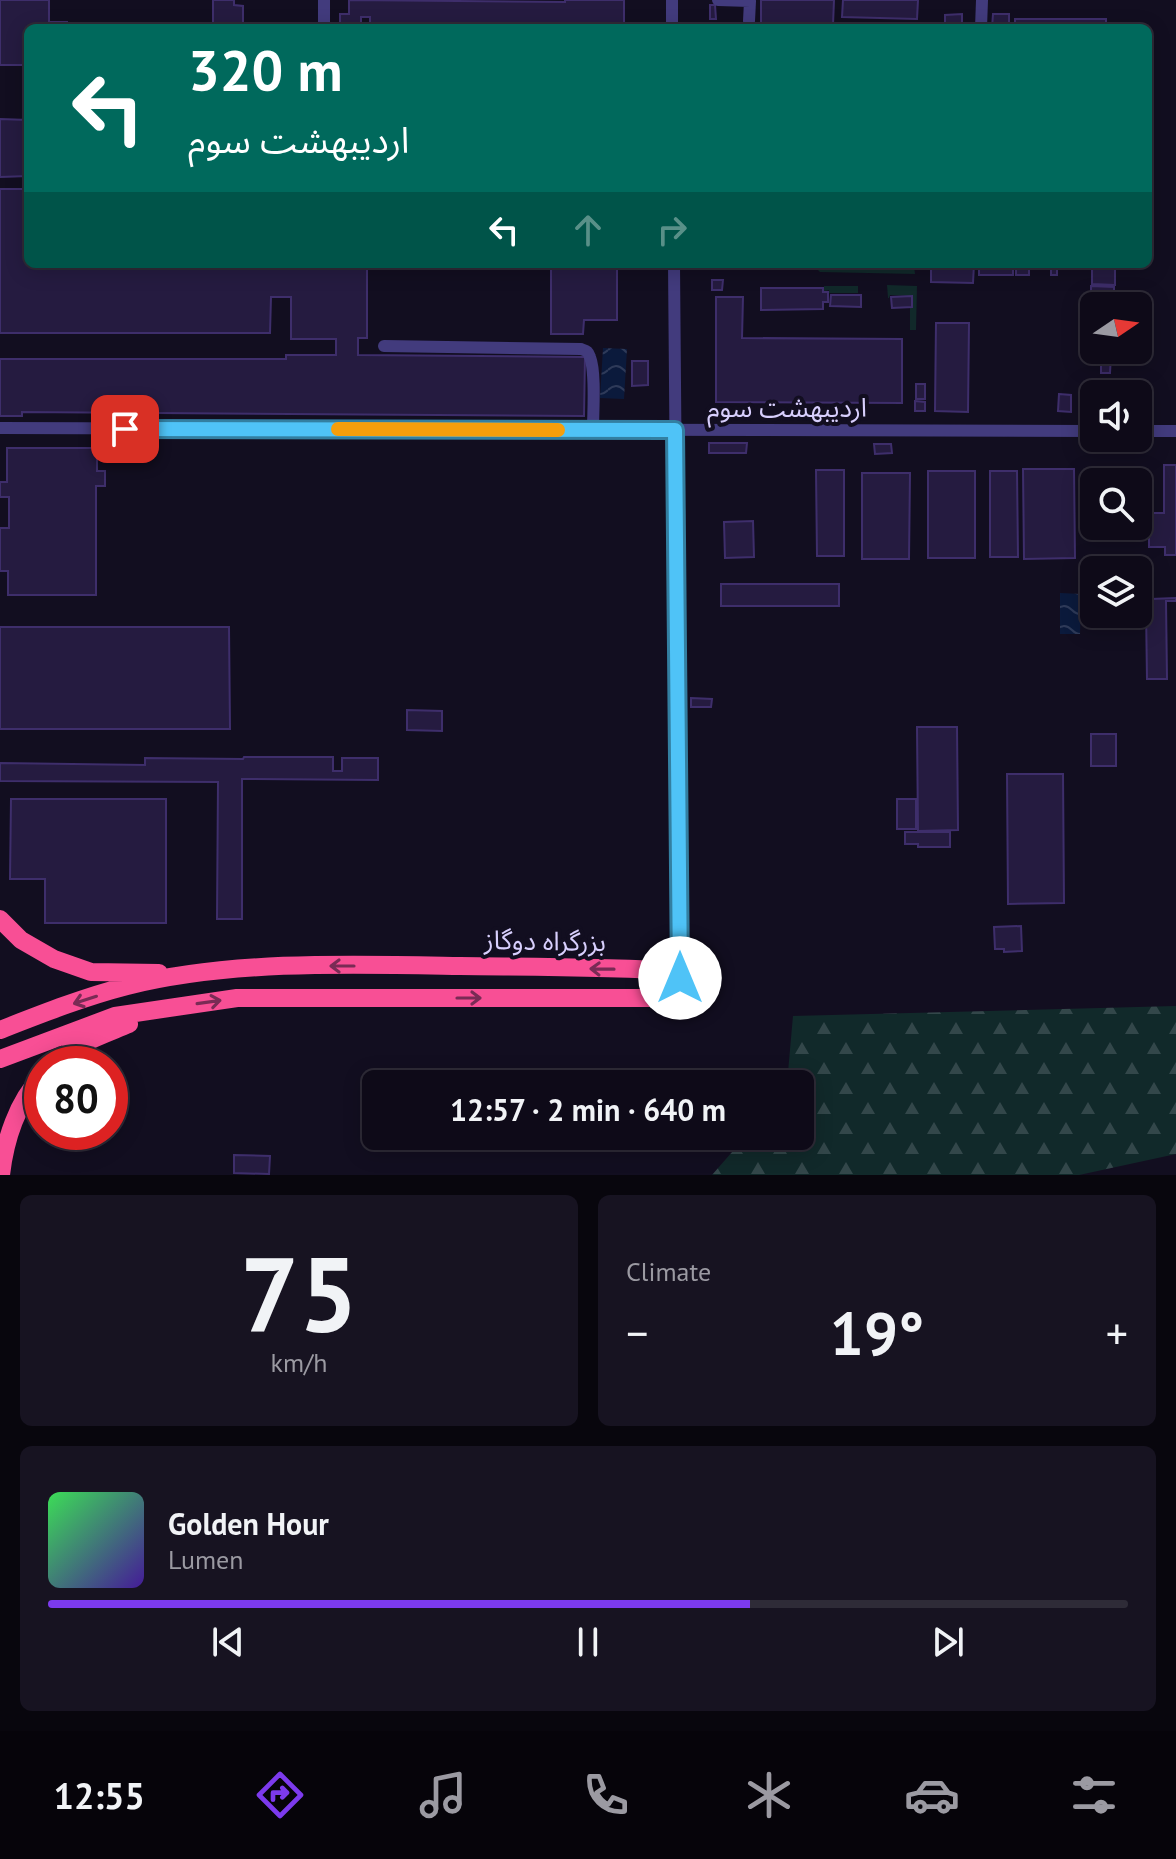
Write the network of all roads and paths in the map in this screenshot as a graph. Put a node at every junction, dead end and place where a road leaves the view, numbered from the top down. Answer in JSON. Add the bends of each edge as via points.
{"nodes":[{"id":1,"x":324,"y":0,"type":"edge"},
{"id":2,"x":672,"y":0,"type":"edge"},
{"id":3,"x":718,"y":0,"type":"edge"},
{"id":4,"x":982,"y":0,"type":"edge"},
{"id":5,"x":749,"y":21,"type":"dead end"},
{"id":6,"x":324,"y":24,"type":"edge"},
{"id":7,"x":672,"y":24,"type":"edge"},
{"id":8,"x":981,"y":24,"type":"edge"},
{"id":9,"x":674,"y":268,"type":"edge"},
{"id":10,"x":384,"y":346,"type":"dead end"},
{"id":11,"x":0,"y":428,"type":"edge"},
{"id":12,"x":593,"y":430,"type":"junction"},
{"id":13,"x":675,"y":430,"type":"junction"},
{"id":14,"x":1080,"y":431,"type":"edge"},
{"id":15,"x":1152,"y":431,"type":"edge"},
{"id":16,"x":1176,"y":431,"type":"edge"},
{"id":17,"x":0,"y":919,"type":"edge"},
{"id":18,"x":680,"y":971,"type":"junction"},
{"id":19,"x":197,"y":973,"type":"junction"},
{"id":20,"x":174,"y":1007,"type":"junction"},
{"id":21,"x":0,"y":1030,"type":"edge"},
{"id":22,"x":80,"y":1046,"type":"edge"},
{"id":23,"x":0,"y":1059,"type":"edge"},
{"id":24,"x":24,"y":1103,"type":"edge"},
{"id":25,"x":1,"y":1175,"type":"edge"}],
"edges":[{"from":1,"to":6,"type":"street"},
{"from":2,"to":7,"type":"street"},
{"from":3,"to":5,"type":"street","via":[[750,1]]},
{"from":4,"to":8,"type":"street"},
{"from":9,"to":13,"type":"street"},
{"from":10,"to":12,"type":"street","via":[[581,349],[590,355]]},
{"from":11,"to":12,"type":"street","name":"اردیبهشت سوم"},
{"from":12,"to":13,"type":"street","name":"اردیبهشت سوم"},
{"from":13,"to":14,"type":"street","name":"اردیبهشت سوم"},
{"from":13,"to":18,"type":"street"},
{"from":15,"to":16,"type":"street"},
{"from":17,"to":19,"type":"highway","via":[[43,953],[91,972]]},
{"from":18,"to":19,"type":"highway","name":"بزرگراه دوگاز","one_way":true,"via":[[403,965]]},
{"from":20,"to":18,"type":"highway","one_way":true,"via":[[237,998],[659,998],[675,989]]},
{"from":19,"to":21,"type":"highway","name":"بزرگراه دوگاز","one_way":true,"via":[[127,986]]},
{"from":20,"to":22,"type":"highway"},
{"from":20,"to":23,"type":"highway","via":[[115,1016]]},
{"from":24,"to":25,"type":"highway","via":[[4,1150]]}]}
